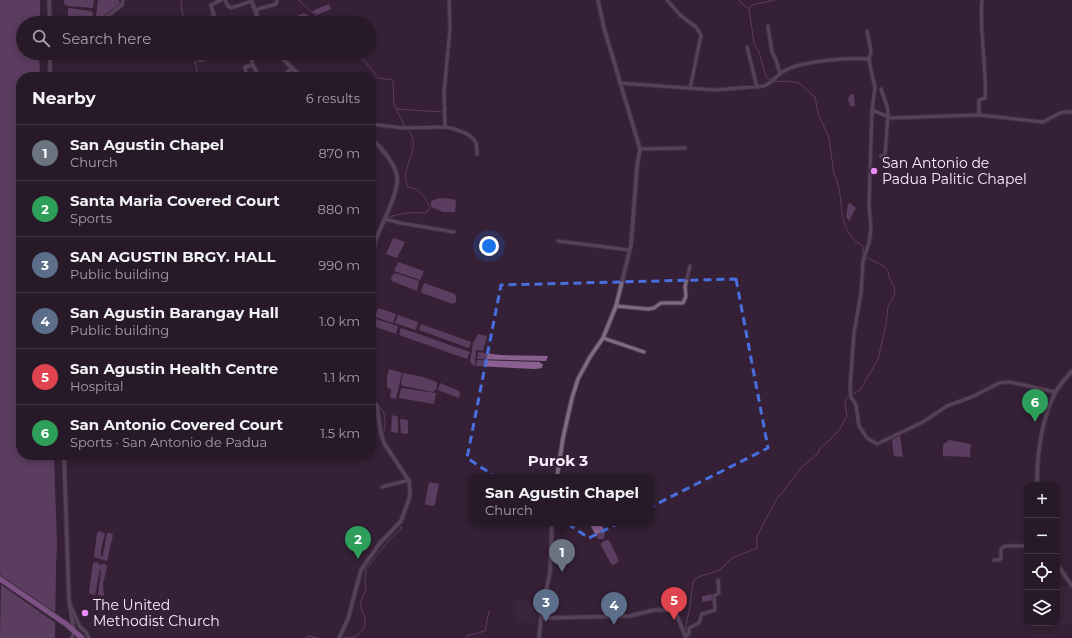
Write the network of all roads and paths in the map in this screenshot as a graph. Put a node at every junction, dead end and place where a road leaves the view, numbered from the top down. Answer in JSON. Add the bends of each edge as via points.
{"nodes":[{"id":1,"x":49,"y":0,"type":"edge"},
{"id":2,"x":123,"y":0,"type":"edge"},
{"id":3,"x":221,"y":0,"type":"edge"},
{"id":4,"x":225,"y":0,"type":"edge"},
{"id":5,"x":251,"y":0,"type":"edge"},
{"id":6,"x":277,"y":0,"type":"edge"},
{"id":7,"x":450,"y":0,"type":"edge"},
{"id":8,"x":598,"y":0,"type":"edge"},
{"id":9,"x":667,"y":0,"type":"edge"},
{"id":10,"x":982,"y":0,"type":"edge"},
{"id":11,"x":255,"y":10,"type":"junction"},
{"id":12,"x":50,"y":16,"type":"edge"},
{"id":13,"x":107,"y":16,"type":"edge"},
{"id":14,"x":214,"y":16,"type":"edge"},
{"id":15,"x":257,"y":16,"type":"edge"},
{"id":16,"x":768,"y":26,"type":"dead end"},
{"id":17,"x":867,"y":31,"type":"dead end"},
{"id":18,"x":747,"y":47,"type":"dead end"},
{"id":19,"x":870,"y":59,"type":"junction"},
{"id":20,"x":50,"y":60,"type":"edge"},
{"id":21,"x":251,"y":60,"type":"edge"},
{"id":22,"x":284,"y":60,"type":"edge"},
{"id":23,"x":253,"y":65,"type":"junction"},
{"id":24,"x":293,"y":68,"type":"junction"},
{"id":25,"x":50,"y":72,"type":"edge"},
{"id":26,"x":246,"y":72,"type":"edge"},
{"id":27,"x":256,"y":72,"type":"edge"},
{"id":28,"x":288,"y":72,"type":"edge"},
{"id":29,"x":297,"y":72,"type":"edge"},
{"id":30,"x":780,"y":74,"type":"junction"},
{"id":31,"x":619,"y":83,"type":"junction"},
{"id":32,"x":757,"y":87,"type":"junction"},
{"id":33,"x":690,"y":89,"type":"junction"},
{"id":34,"x":881,"y":89,"type":"dead end"},
{"id":35,"x":872,"y":110,"type":"junction"},
{"id":36,"x":1072,"y":112,"type":"edge"},
{"id":37,"x":979,"y":115,"type":"junction"},
{"id":38,"x":886,"y":117,"type":"junction"},
{"id":39,"x":376,"y":125,"type":"edge"},
{"id":40,"x":445,"y":127,"type":"junction"},
{"id":41,"x":376,"y":144,"type":"edge"},
{"id":42,"x":685,"y":148,"type":"dead end"},
{"id":43,"x":640,"y":149,"type":"junction"},
{"id":44,"x":477,"y":154,"type":"dead end"},
{"id":45,"x":881,"y":156,"type":"dead end"},
{"id":46,"x":384,"y":219,"type":"junction"},
{"id":47,"x":454,"y":232,"type":"dead end"},
{"id":48,"x":376,"y":240,"type":"edge"},
{"id":49,"x":558,"y":241,"type":"dead end"},
{"id":50,"x":629,"y":250,"type":"junction"},
{"id":51,"x":690,"y":266,"type":"dead end"},
{"id":52,"x":616,"y":306,"type":"junction"},
{"id":53,"x":603,"y":338,"type":"junction"},
{"id":54,"x":644,"y":352,"type":"dead end"},
{"id":55,"x":1072,"y":371,"type":"edge"},
{"id":56,"x":1055,"y":392,"type":"junction"},
{"id":57,"x":376,"y":405,"type":"edge"},
{"id":58,"x":64,"y":460,"type":"edge"},
{"id":59,"x":557,"y":474,"type":"edge"},
{"id":60,"x":409,"y":480,"type":"junction"},
{"id":61,"x":1037,"y":482,"type":"edge"},
{"id":62,"x":382,"y":487,"type":"dead end"},
{"id":63,"x":552,"y":526,"type":"edge"},
{"id":64,"x":1024,"y":546,"type":"edge"},
{"id":65,"x":994,"y":560,"type":"dead end"},
{"id":66,"x":1060,"y":568,"type":"edge"},
{"id":67,"x":0,"y":580,"type":"edge"},
{"id":68,"x":718,"y":580,"type":"dead end"},
{"id":69,"x":1072,"y":586,"type":"edge"},
{"id":70,"x":69,"y":600,"type":"junction"},
{"id":71,"x":541,"y":618,"type":"junction"},
{"id":72,"x":74,"y":632,"type":"junction"},
{"id":73,"x":686,"y":636,"type":"edge"},
{"id":74,"x":72,"y":638,"type":"edge"},
{"id":75,"x":82,"y":638,"type":"edge"},
{"id":76,"x":89,"y":638,"type":"edge"},
{"id":77,"x":339,"y":638,"type":"edge"},
{"id":78,"x":539,"y":638,"type":"edge"}],
"edges":[{"from":1,"to":12,"type":"street"},
{"from":2,"to":13,"type":"street","via":[[122,6]]},
{"from":3,"to":14,"type":"street","via":[[211,5]]},
{"from":4,"to":5,"type":"street","via":[[231,8]]},
{"from":5,"to":11,"type":"street"},
{"from":6,"to":11,"type":"street","via":[[276,4]]},
{"from":7,"to":40,"type":"street","via":[[444,92]]},
{"from":8,"to":31,"type":"street"},
{"from":9,"to":33,"type":"street","via":[[680,16],[696,27],[701,36]]},
{"from":10,"to":37,"type":"street","via":[[986,82],[985,98],[979,100]]},
{"from":11,"to":15,"type":"street"},
{"from":16,"to":30,"type":"street","via":[[772,52]]},
{"from":17,"to":19,"type":"street"},
{"from":18,"to":32,"type":"street"},
{"from":19,"to":30,"type":"street","via":[[853,58],[804,64]]},
{"from":19,"to":35,"type":"street","via":[[875,87]]},
{"from":20,"to":25,"type":"street"},
{"from":21,"to":23,"type":"street"},
{"from":22,"to":24,"type":"street"},
{"from":23,"to":26,"type":"street","via":[[245,67]]},
{"from":23,"to":27,"type":"street"},
{"from":24,"to":28,"type":"street"},
{"from":24,"to":29,"type":"street"},
{"from":30,"to":32,"type":"street","via":[[768,85]]},
{"from":31,"to":33,"type":"street"},
{"from":31,"to":43,"type":"street"},
{"from":32,"to":33,"type":"street"},
{"from":34,"to":38,"type":"street","via":[[887,106]]},
{"from":35,"to":38,"type":"street"},
{"from":35,"to":56,"type":"street","via":[[869,205],[871,228],[863,262],[854,334],[851,395],[856,405],[859,426],[867,438],[877,444],[923,422],[947,406],[999,383],[1010,382]]},
{"from":36,"to":37,"type":"street","via":[[1060,113],[1043,122]]},
{"from":37,"to":38,"type":"street"},
{"from":38,"to":45,"type":"street","via":[[885,156]]},
{"from":39,"to":40,"type":"street","via":[[402,128]]},
{"from":40,"to":44,"type":"street","via":[[456,128],[473,139],[476,142]]},
{"from":41,"to":46,"type":"street","via":[[397,175],[396,186]]},
{"from":42,"to":43,"type":"street"},
{"from":43,"to":50,"type":"street"},
{"from":46,"to":47,"type":"street"},
{"from":46,"to":48,"type":"street"},
{"from":49,"to":50,"type":"street"},
{"from":50,"to":52,"type":"street"},
{"from":51,"to":52,"type":"street","via":[[683,303],[662,303],[648,309]]},
{"from":52,"to":53,"type":"street"},
{"from":53,"to":54,"type":"street"},
{"from":53,"to":59,"type":"street","via":[[578,379],[563,438]]},
{"from":55,"to":56,"type":"street"},
{"from":56,"to":61,"type":"street","via":[[1043,426]]},
{"from":57,"to":60,"type":"street","via":[[384,442]]},
{"from":58,"to":70,"type":"street"},
{"from":60,"to":62,"type":"street"},
{"from":60,"to":77,"type":"street","via":[[409,499],[401,521],[360,570],[348,619]]},
{"from":63,"to":71,"type":"street","via":[[550,572]]},
{"from":64,"to":65,"type":"street","via":[[1005,546],[1001,549],[1001,558]]},
{"from":66,"to":69,"type":"street"},
{"from":67,"to":72,"type":"highway"},
{"from":68,"to":73,"type":"street","via":[[719,593],[714,596],[715,610],[702,614],[699,623],[689,628]]},
{"from":70,"to":72,"type":"street"},
{"from":70,"to":76,"type":"street","via":[[80,627]]},
{"from":71,"to":73,"type":"street","via":[[630,616],[654,610],[673,610]]},
{"from":71,"to":78,"type":"street"},
{"from":72,"to":74,"type":"street"},
{"from":72,"to":75,"type":"highway"}]}
